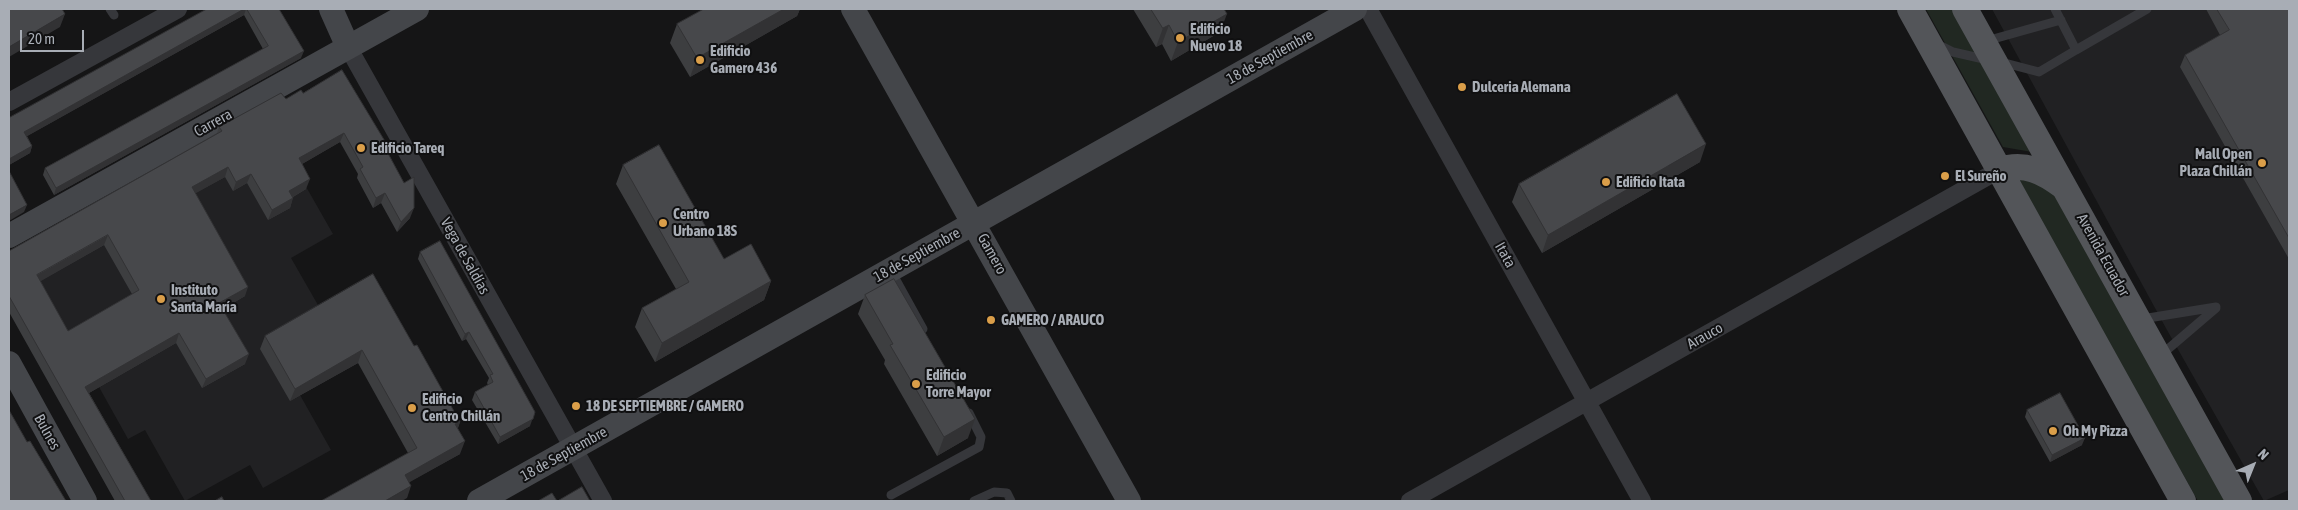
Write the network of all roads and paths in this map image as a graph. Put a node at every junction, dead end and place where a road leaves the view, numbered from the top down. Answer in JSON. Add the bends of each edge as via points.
{"nodes":[{"id":1,"x":178,"y":9,"type":"edge"},
{"id":2,"x":331,"y":9,"type":"edge"},
{"id":3,"x":417,"y":9,"type":"edge"},
{"id":4,"x":852,"y":9,"type":"edge"},
{"id":5,"x":1355,"y":9,"type":"edge"},
{"id":6,"x":1368,"y":9,"type":"edge"},
{"id":7,"x":1910,"y":9,"type":"edge"},
{"id":8,"x":1965,"y":9,"type":"edge"},
{"id":9,"x":2055,"y":9,"type":"edge"},
{"id":10,"x":2147,"y":9,"type":"edge"},
{"id":11,"x":2061,"y":20,"type":"junction"},
{"id":12,"x":1923,"y":33,"type":"junction"},
{"id":13,"x":348,"y":47,"type":"junction"},
{"id":14,"x":2076,"y":50,"type":"junction"},
{"id":15,"x":1989,"y":51,"type":"junction"},
{"id":16,"x":9,"y":102,"type":"edge"},
{"id":17,"x":1999,"y":170,"type":"junction"},
{"id":18,"x":2066,"y":189,"type":"junction"},
{"id":19,"x":974,"y":223,"type":"junction"},
{"id":20,"x":9,"y":236,"type":"edge"},
{"id":21,"x":891,"y":270,"type":"junction"},
{"id":22,"x":2138,"y":320,"type":"junction"},
{"id":23,"x":929,"y":340,"type":"edge"},
{"id":24,"x":2159,"y":357,"type":"junction"},
{"id":25,"x":9,"y":364,"type":"edge"},
{"id":26,"x":962,"y":402,"type":"edge"},
{"id":27,"x":1586,"y":402,"type":"junction"},
{"id":28,"x":573,"y":448,"type":"junction"},
{"id":29,"x":891,"y":495,"type":"dead end"},
{"id":30,"x":85,"y":501,"type":"edge"},
{"id":31,"x":479,"y":501,"type":"edge"},
{"id":32,"x":603,"y":501,"type":"edge"},
{"id":33,"x":974,"y":501,"type":"edge"},
{"id":34,"x":1011,"y":501,"type":"edge"},
{"id":35,"x":1129,"y":501,"type":"edge"},
{"id":36,"x":1410,"y":501,"type":"edge"},
{"id":37,"x":1642,"y":501,"type":"edge"},
{"id":38,"x":2183,"y":501,"type":"edge"},
{"id":39,"x":2239,"y":501,"type":"edge"}],
"edges":[{"from":1,"to":16,"type":"street"},
{"from":2,"to":13,"type":"street","name":"Vega de Saldías"},
{"from":3,"to":13,"type":"street","name":"Carrera"},
{"from":4,"to":19,"type":"street","name":"Gamero"},
{"from":5,"to":19,"type":"street","name":"18 de Septiembre"},
{"from":6,"to":27,"type":"street","name":"Itata"},
{"from":7,"to":12,"type":"main road"},
{"from":8,"to":15,"type":"main road","name":"Avenida Ecuador"},
{"from":9,"to":11,"type":"lane"},
{"from":10,"to":14,"type":"lane"},
{"from":11,"to":14,"type":"lane"},
{"from":11,"to":15,"type":"lane"},
{"from":12,"to":15,"type":"lane","via":[[1953,52],[1970,58]]},
{"from":12,"to":17,"type":"main road"},
{"from":13,"to":20,"type":"street","name":"Carrera"},
{"from":13,"to":28,"type":"street","name":"Vega de Saldías"},
{"from":14,"to":15,"type":"lane","via":[[2039,72]]},
{"from":15,"to":18,"type":"main road","name":"Avenida Ecuador"},
{"from":17,"to":18,"type":"main road","via":[[2026,167],[2050,176]]},
{"from":17,"to":27,"type":"street","name":"Arauco"},
{"from":17,"to":38,"type":"main road"},
{"from":18,"to":22,"type":"main road","name":"Avenida Ecuador"},
{"from":19,"to":21,"type":"street","name":"18 de Septiembre"},
{"from":19,"to":35,"type":"street","name":"Gamero"},
{"from":21,"to":23,"type":"lane"},
{"from":21,"to":28,"type":"street","name":"18 de Septiembre"},
{"from":22,"to":24,"type":"main road","name":"Avenida Ecuador"},
{"from":22,"to":24,"type":"lane","via":[[2216,308]]},
{"from":24,"to":39,"type":"main road","name":"Avenida Ecuador"},
{"from":25,"to":30,"type":"street","name":"Bulnes"},
{"from":26,"to":29,"type":"lane","via":[[982,436],[979,447]]},
{"from":27,"to":36,"type":"street","name":"Arauco"},
{"from":27,"to":37,"type":"street","name":"Itata"},
{"from":28,"to":31,"type":"street","name":"18 de Septiembre"},
{"from":28,"to":32,"type":"street","name":"Vega de Saldías"},
{"from":33,"to":34,"type":"lane","via":[[994,492],[1007,493]]}]}
